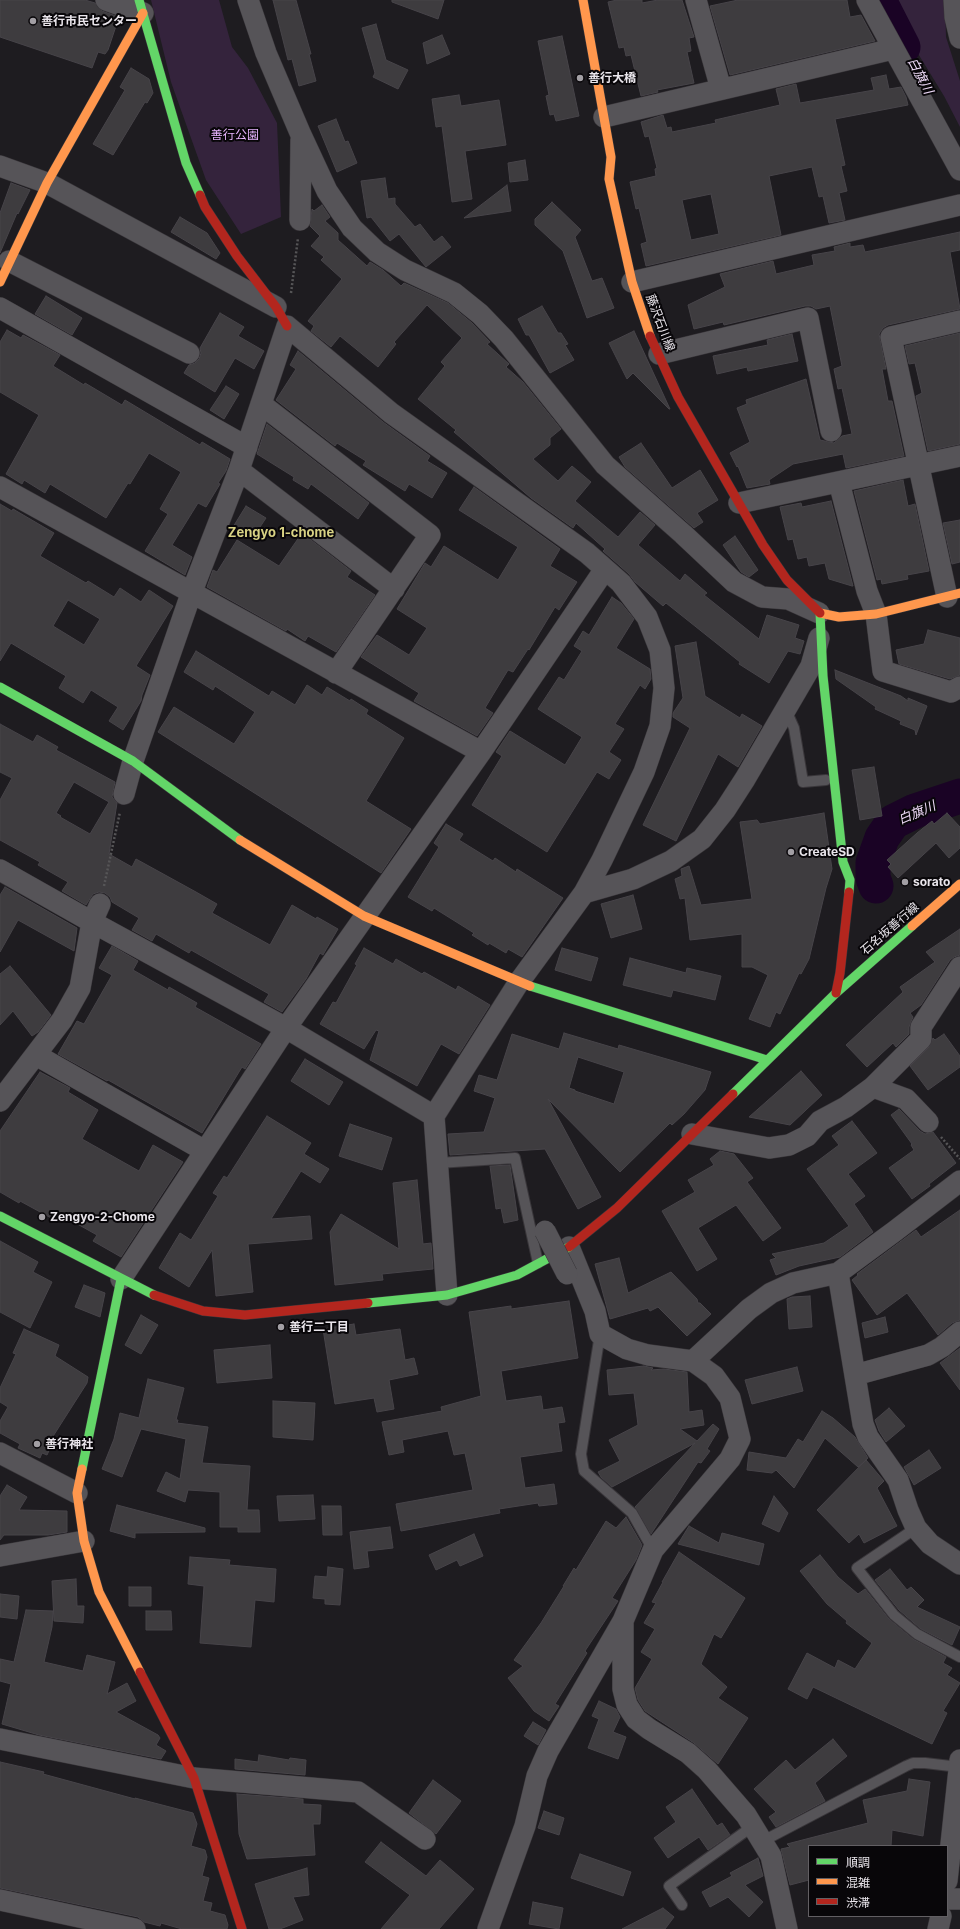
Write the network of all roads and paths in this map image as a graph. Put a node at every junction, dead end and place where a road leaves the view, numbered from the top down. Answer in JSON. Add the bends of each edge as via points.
{"nodes":[{"id":1,"x":106,"y":0,"type":"edge"},
{"id":2,"x":248,"y":0,"type":"edge"},
{"id":3,"x":583,"y":0,"type":"edge"},
{"id":4,"x":696,"y":0,"type":"edge"},
{"id":5,"x":867,"y":0,"type":"edge"},
{"id":6,"x":954,"y":0,"type":"edge"},
{"id":7,"x":141,"y":7,"type":"edge"},
{"id":8,"x":960,"y":36,"type":"edge"},
{"id":9,"x":893,"y":49,"type":"junction"},
{"id":10,"x":721,"y":89,"type":"junction"},
{"id":11,"x":604,"y":117,"type":"junction"},
{"id":12,"x":301,"y":136,"type":"junction"},
{"id":13,"x":0,"y":166,"type":"edge"},
{"id":14,"x":960,"y":170,"type":"edge"},
{"id":15,"x":47,"y":183,"type":"junction"},
{"id":16,"x":960,"y":205,"type":"edge"},
{"id":17,"x":300,"y":220,"type":"joint"},
{"id":18,"x":9,"y":261,"type":"junction"},
{"id":19,"x":0,"y":282,"type":"edge"},
{"id":20,"x":632,"y":282,"type":"junction"},
{"id":21,"x":283,"y":301,"type":"junction"},
{"id":22,"x":0,"y":308,"type":"edge"},
{"id":23,"x":960,"y":321,"type":"edge"},
{"id":24,"x":287,"y":326,"type":"junction"},
{"id":25,"x":189,"y":353,"type":"dead end"},
{"id":26,"x":659,"y":354,"type":"junction"},
{"id":27,"x":261,"y":404,"type":"junction"},
{"id":28,"x":830,"y":431,"type":"dead end"},
{"id":29,"x":247,"y":448,"type":"junction"},
{"id":30,"x":960,"y":456,"type":"edge"},
{"id":31,"x":919,"y":465,"type":"junction"},
{"id":32,"x":239,"y":470,"type":"junction"},
{"id":33,"x":839,"y":482,"type":"junction"},
{"id":34,"x":0,"y":487,"type":"edge"},
{"id":35,"x":739,"y":503,"type":"junction"},
{"id":36,"x":605,"y":569,"type":"junction"},
{"id":37,"x":394,"y":589,"type":"junction"},
{"id":38,"x":191,"y":594,"type":"junction"},
{"id":39,"x":953,"y":595,"type":"edge"},
{"id":40,"x":876,"y":614,"type":"junction"},
{"id":41,"x":821,"y":617,"type":"junction"},
{"id":42,"x":336,"y":673,"type":"junction"},
{"id":43,"x":0,"y":687,"type":"edge"},
{"id":44,"x":960,"y":687,"type":"edge"},
{"id":45,"x":786,"y":710,"type":"junction"},
{"id":46,"x":481,"y":752,"type":"junction"},
{"id":47,"x":133,"y":761,"type":"junction"},
{"id":48,"x":826,"y":780,"type":"dead end"},
{"id":49,"x":124,"y":794,"type":"joint"},
{"id":50,"x":0,"y":870,"type":"edge"},
{"id":51,"x":960,"y":884,"type":"edge"},
{"id":52,"x":584,"y":893,"type":"junction"},
{"id":53,"x":96,"y":913,"type":"junction"},
{"id":54,"x":364,"y":916,"type":"junction"},
{"id":55,"x":960,"y":967,"type":"edge"},
{"id":56,"x":519,"y":982,"type":"junction"},
{"id":57,"x":836,"y":993,"type":"junction"},
{"id":58,"x":286,"y":1028,"type":"junction"},
{"id":59,"x":36,"y":1054,"type":"junction"},
{"id":60,"x":767,"y":1060,"type":"junction"},
{"id":61,"x":873,"y":1087,"type":"junction"},
{"id":62,"x":0,"y":1101,"type":"edge"},
{"id":63,"x":434,"y":1116,"type":"junction"},
{"id":64,"x":928,"y":1122,"type":"joint"},
{"id":65,"x":692,"y":1134,"type":"junction"},
{"id":66,"x":205,"y":1151,"type":"junction"},
{"id":67,"x":960,"y":1159,"type":"edge"},
{"id":68,"x":438,"y":1163,"type":"junction"},
{"id":69,"x":960,"y":1181,"type":"edge"},
{"id":70,"x":0,"y":1216,"type":"edge"},
{"id":71,"x":556,"y":1236,"type":"junction"},
{"id":72,"x":538,"y":1263,"type":"junction"},
{"id":73,"x":838,"y":1273,"type":"junction"},
{"id":74,"x":567,"y":1274,"type":"dead end"},
{"id":75,"x":121,"y":1279,"type":"junction"},
{"id":76,"x":447,"y":1295,"type":"junction"},
{"id":77,"x":960,"y":1332,"type":"edge"},
{"id":78,"x":600,"y":1334,"type":"junction"},
{"id":79,"x":693,"y":1360,"type":"junction"},
{"id":80,"x":855,"y":1375,"type":"junction"},
{"id":81,"x":0,"y":1454,"type":"edge"},
{"id":82,"x":78,"y":1493,"type":"junction"},
{"id":83,"x":916,"y":1528,"type":"junction"},
{"id":84,"x":84,"y":1541,"type":"junction"},
{"id":85,"x":653,"y":1550,"type":"junction"},
{"id":86,"x":0,"y":1556,"type":"edge"},
{"id":87,"x":960,"y":1564,"type":"edge"},
{"id":88,"x":623,"y":1621,"type":"junction"},
{"id":89,"x":960,"y":1657,"type":"edge"},
{"id":90,"x":0,"y":1739,"type":"edge"},
{"id":91,"x":960,"y":1763,"type":"edge"},
{"id":92,"x":194,"y":1778,"type":"junction"},
{"id":93,"x":758,"y":1834,"type":"junction"},
{"id":94,"x":425,"y":1839,"type":"dead end"},
{"id":95,"x":948,"y":1872,"type":"edge"},
{"id":96,"x":948,"y":1899,"type":"edge"},
{"id":97,"x":0,"y":1900,"type":"edge"},
{"id":98,"x":960,"y":1900,"type":"edge"},
{"id":99,"x":682,"y":1905,"type":"dead end"},
{"id":100,"x":941,"y":1917,"type":"edge"},
{"id":101,"x":135,"y":1929,"type":"edge"},
{"id":102,"x":242,"y":1929,"type":"edge"},
{"id":103,"x":488,"y":1929,"type":"edge"},
{"id":104,"x":787,"y":1929,"type":"edge"},
{"id":105,"x":938,"y":1929,"type":"edge"}],
"edges":[{"from":1,"to":7,"type":"street"},
{"from":2,"to":12,"type":"street","via":[[266,53]]},
{"from":3,"to":11,"type":"street","name":"藤沢石川線"},
{"from":4,"to":10,"type":"street"},
{"from":5,"to":9,"type":"street"},
{"from":6,"to":8,"type":"street","via":[[954,17]]},
{"from":7,"to":15,"type":"street"},
{"from":7,"to":21,"type":"street","via":[[186,163],[205,207],[236,256]]},
{"from":9,"to":10,"type":"street"},
{"from":9,"to":14,"type":"street"},
{"from":10,"to":11,"type":"street"},
{"from":11,"to":20,"type":"street","name":"藤沢石川線","via":[[611,157],[608,179]]},
{"from":12,"to":17,"type":"street"},
{"from":12,"to":41,"type":"street","via":[[327,191],[352,228],[376,252],[405,270],[454,293],[480,314],[504,339],[605,465],[734,582],[762,597],[788,599]]},
{"from":13,"to":15,"type":"street"},
{"from":15,"to":18,"type":"street"},
{"from":15,"to":21,"type":"street"},
{"from":16,"to":20,"type":"street"},
{"from":17,"to":21,"type":"path"},
{"from":18,"to":19,"type":"street"},
{"from":18,"to":25,"type":"street"},
{"from":20,"to":26,"type":"street","name":"藤沢石川線","via":[[646,327]]},
{"from":21,"to":24,"type":"street"},
{"from":22,"to":29,"type":"street"},
{"from":23,"to":31,"type":"street","via":[[891,336]]},
{"from":24,"to":27,"type":"street"},
{"from":24,"to":36,"type":"street","via":[[392,413],[587,553]]},
{"from":26,"to":28,"type":"street","via":[[808,318]]},
{"from":26,"to":35,"type":"street","name":"藤沢石川線","via":[[678,397]]},
{"from":27,"to":29,"type":"street"},
{"from":27,"to":37,"type":"street","via":[[430,535]]},
{"from":29,"to":32,"type":"street"},
{"from":30,"to":31,"type":"street"},
{"from":31,"to":33,"type":"street"},
{"from":31,"to":39,"type":"street"},
{"from":32,"to":37,"type":"street"},
{"from":32,"to":38,"type":"street"},
{"from":33,"to":35,"type":"street"},
{"from":33,"to":40,"type":"street","via":[[867,591]]},
{"from":34,"to":38,"type":"street"},
{"from":35,"to":41,"type":"street","name":"藤沢石川線","via":[[787,580]]},
{"from":36,"to":46,"type":"street"},
{"from":36,"to":52,"type":"street","via":[[621,583],[647,617],[660,650],[664,688],[660,726],[644,772]]},
{"from":37,"to":42,"type":"street"},
{"from":38,"to":42,"type":"street"},
{"from":38,"to":47,"type":"street"},
{"from":39,"to":40,"type":"street"},
{"from":40,"to":41,"type":"street"},
{"from":40,"to":44,"type":"street","via":[[883,671],[951,692]]},
{"from":41,"to":45,"type":"street","via":[[811,666]]},
{"from":41,"to":57,"type":"street","via":[[822,676],[844,862],[850,880]]},
{"from":42,"to":46,"type":"street"},
{"from":43,"to":47,"type":"street"},
{"from":45,"to":48,"type":"lane","via":[[794,728],[803,782]]},
{"from":45,"to":52,"type":"street","via":[[745,780],[702,839],[671,860],[633,879]]},
{"from":46,"to":54,"type":"street"},
{"from":47,"to":49,"type":"street"},
{"from":47,"to":54,"type":"street","via":[[230,834]]},
{"from":49,"to":53,"type":"path"},
{"from":50,"to":53,"type":"street"},
{"from":51,"to":57,"type":"street","name":"石名坂善行線"},
{"from":52,"to":56,"type":"street"},
{"from":53,"to":58,"type":"street"},
{"from":53,"to":59,"type":"street","via":[[80,988],[62,1020]]},
{"from":54,"to":56,"type":"street"},
{"from":54,"to":58,"type":"street"},
{"from":55,"to":61,"type":"street","via":[[920,1027],[920,1039]]},
{"from":56,"to":60,"type":"street"},
{"from":56,"to":63,"type":"street"},
{"from":57,"to":60,"type":"street","name":"石名坂善行線"},
{"from":58,"to":63,"type":"street"},
{"from":58,"to":66,"type":"street"},
{"from":59,"to":62,"type":"street"},
{"from":59,"to":66,"type":"street"},
{"from":60,"to":65,"type":"street","name":"石名坂善行線"},
{"from":61,"to":64,"type":"street","via":[[906,1098]]},
{"from":61,"to":65,"type":"street","via":[[846,1107],[820,1121],[806,1136],[789,1145],[769,1148]]},
{"from":63,"to":68,"type":"street"},
{"from":64,"to":67,"type":"path"},
{"from":65,"to":71,"type":"street","name":"石名坂善行線","via":[[617,1208]]},
{"from":66,"to":75,"type":"street"},
{"from":68,"to":72,"type":"lane","via":[[515,1158]]},
{"from":68,"to":76,"type":"street"},
{"from":69,"to":73,"type":"street","via":[[896,1232]]},
{"from":70,"to":75,"type":"street","name":"石名坂善行線"},
{"from":71,"to":72,"type":"street","name":"石名坂善行線"},
{"from":71,"to":74,"type":"street","bridge":true},
{"from":71,"to":78,"type":"street","via":[[595,1311]]},
{"from":72,"to":76,"type":"street","name":"石名坂善行線","via":[[517,1275]]},
{"from":73,"to":79,"type":"street","via":[[793,1283],[771,1293],[749,1309]]},
{"from":73,"to":80,"type":"street"},
{"from":75,"to":76,"type":"street","name":"石名坂善行線","via":[[161,1298],[203,1311],[245,1315]]},
{"from":75,"to":82,"type":"street"},
{"from":77,"to":80,"type":"street","via":[[928,1355]]},
{"from":78,"to":79,"type":"street","via":[[627,1349],[648,1355]]},
{"from":78,"to":85,"type":"lane","via":[[584,1428],[581,1454],[584,1471],[632,1513]]},
{"from":79,"to":85,"type":"street","via":[[714,1376],[730,1398],[740,1439],[730,1459]]},
{"from":80,"to":83,"type":"street","via":[[863,1424],[868,1437],[898,1480]]},
{"from":81,"to":82,"type":"street"},
{"from":82,"to":84,"type":"street"},
{"from":83,"to":87,"type":"street","via":[[930,1544]]},
{"from":83,"to":89,"type":"lane","via":[[857,1568],[894,1615],[917,1634]]},
{"from":84,"to":86,"type":"street"},
{"from":84,"to":92,"type":"street","via":[[99,1592]]},
{"from":85,"to":88,"type":"street"},
{"from":88,"to":93,"type":"street","via":[[623,1689],[627,1705],[636,1719],[688,1753],[707,1770]]},
{"from":88,"to":103,"type":"street","via":[[548,1751],[540,1770],[525,1826]]},
{"from":90,"to":92,"type":"street"},
{"from":91,"to":93,"type":"lane","via":[[913,1763]]},
{"from":91,"to":95,"type":"street"},
{"from":92,"to":94,"type":"street","via":[[358,1792]]},
{"from":92,"to":102,"type":"street"},
{"from":93,"to":99,"type":"lane","via":[[669,1886]]},
{"from":93,"to":104,"type":"street","via":[[771,1856],[776,1872]]},
{"from":96,"to":98,"type":"street"},
{"from":97,"to":101,"type":"street"},
{"from":100,"to":105,"type":"street"}]}
